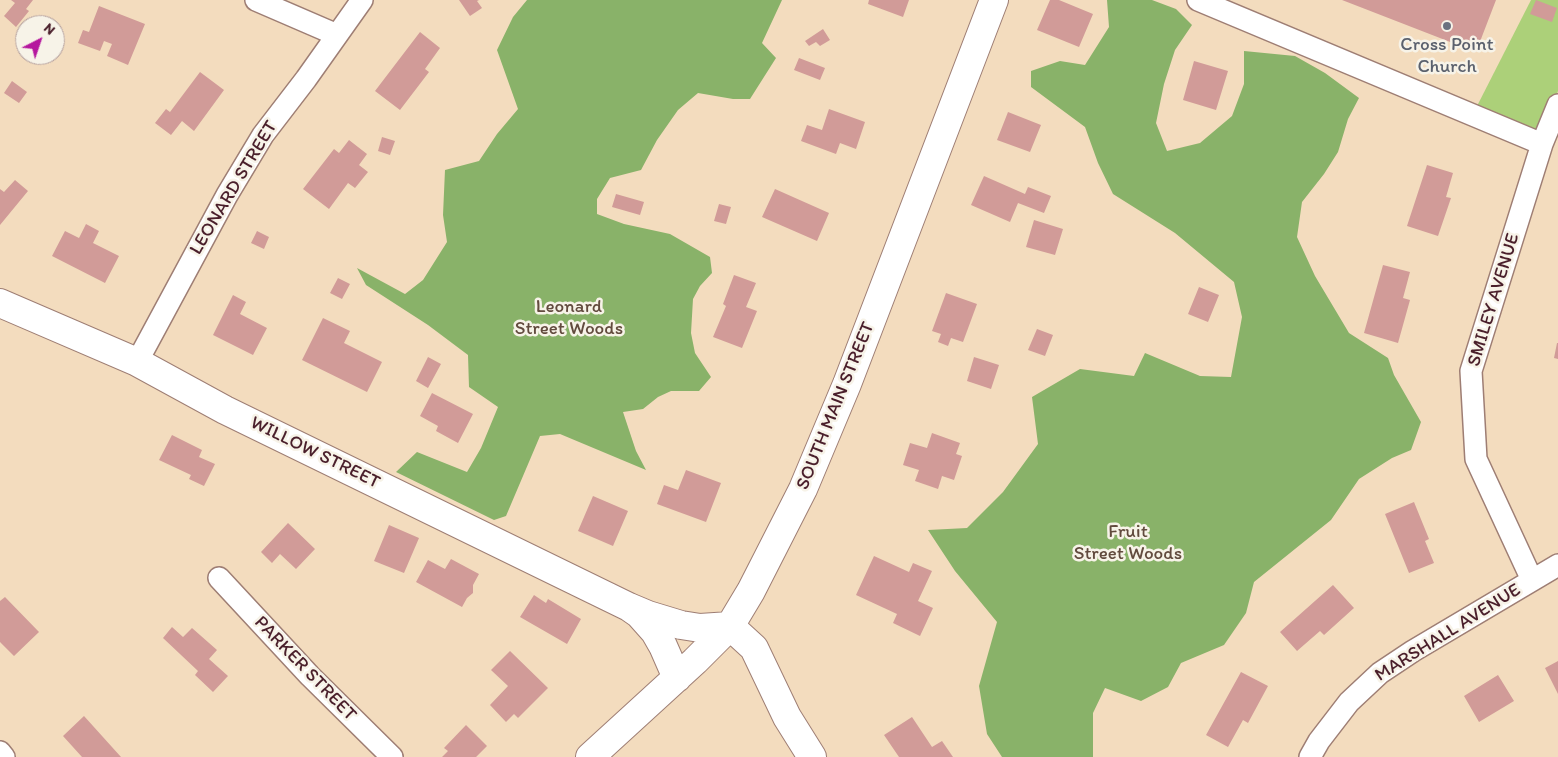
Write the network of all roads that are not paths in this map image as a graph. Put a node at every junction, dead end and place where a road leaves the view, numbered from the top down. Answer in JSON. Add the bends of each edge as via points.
{"nodes":[{"id":1,"x":256,"y":0,"type":"edge"},
{"id":2,"x":362,"y":0,"type":"edge"},
{"id":3,"x":994,"y":0,"type":"edge"},
{"id":4,"x":1198,"y":0,"type":"edge"},
{"id":5,"x":337,"y":35,"type":"junction"},
{"id":6,"x":1558,"y":105,"type":"edge"},
{"id":7,"x":1542,"y":144,"type":"junction"},
{"id":8,"x":0,"y":303,"type":"edge"},
{"id":9,"x":137,"y":362,"type":"junction"},
{"id":10,"x":1558,"y":565,"type":"edge"},
{"id":11,"x":218,"y":578,"type":"dead end"},
{"id":12,"x":1532,"y":580,"type":"junction"},
{"id":13,"x":629,"y":607,"type":"junction"},
{"id":14,"x":730,"y":626,"type":"junction"},
{"id":15,"x":677,"y":678,"type":"junction"},
{"id":16,"x":0,"y":752,"type":"edge"},
{"id":17,"x":4,"y":757,"type":"edge"},
{"id":18,"x":392,"y":757,"type":"edge"},
{"id":19,"x":590,"y":757,"type":"edge"},
{"id":20,"x":812,"y":757,"type":"edge"},
{"id":21,"x":1310,"y":757,"type":"edge"}],
"edges":[{"from":1,"to":5,"type":"street"},
{"from":2,"to":5,"type":"street","name":"LEONARD STREET"},
{"from":3,"to":14,"type":"street","name":"SOUTH MAIN STREET","via":[[803,489]]},
{"from":4,"to":7,"type":"street"},
{"from":5,"to":9,"type":"street","name":"LEONARD STREET","via":[[263,134]]},
{"from":6,"to":7,"type":"street","name":"SMILEY AVENUE"},
{"from":7,"to":12,"type":"street","name":"SMILEY AVENUE","via":[[1470,371],[1476,459]]},
{"from":8,"to":9,"type":"street","name":"WILLOW STREET"},
{"from":9,"to":13,"type":"street","name":"WILLOW STREET","via":[[225,410]]},
{"from":10,"to":12,"type":"street","name":"MARSHALL AVENUE"},
{"from":11,"to":18,"type":"street","name":"PARKER STREET"},
{"from":12,"to":21,"type":"street","name":"MARSHALL AVENUE","via":[[1380,673],[1348,702]]},
{"from":13,"to":14,"type":"street","via":[[681,625],[700,628]]},
{"from":13,"to":15,"type":"street","via":[[655,632]]},
{"from":14,"to":15,"type":"street","name":"SOUTH MAIN STREET"},
{"from":14,"to":20,"type":"street","via":[[754,648],[787,717]]},
{"from":15,"to":19,"type":"street","name":"SOUTH MAIN STREET"},
{"from":16,"to":17,"type":"street"}]}
